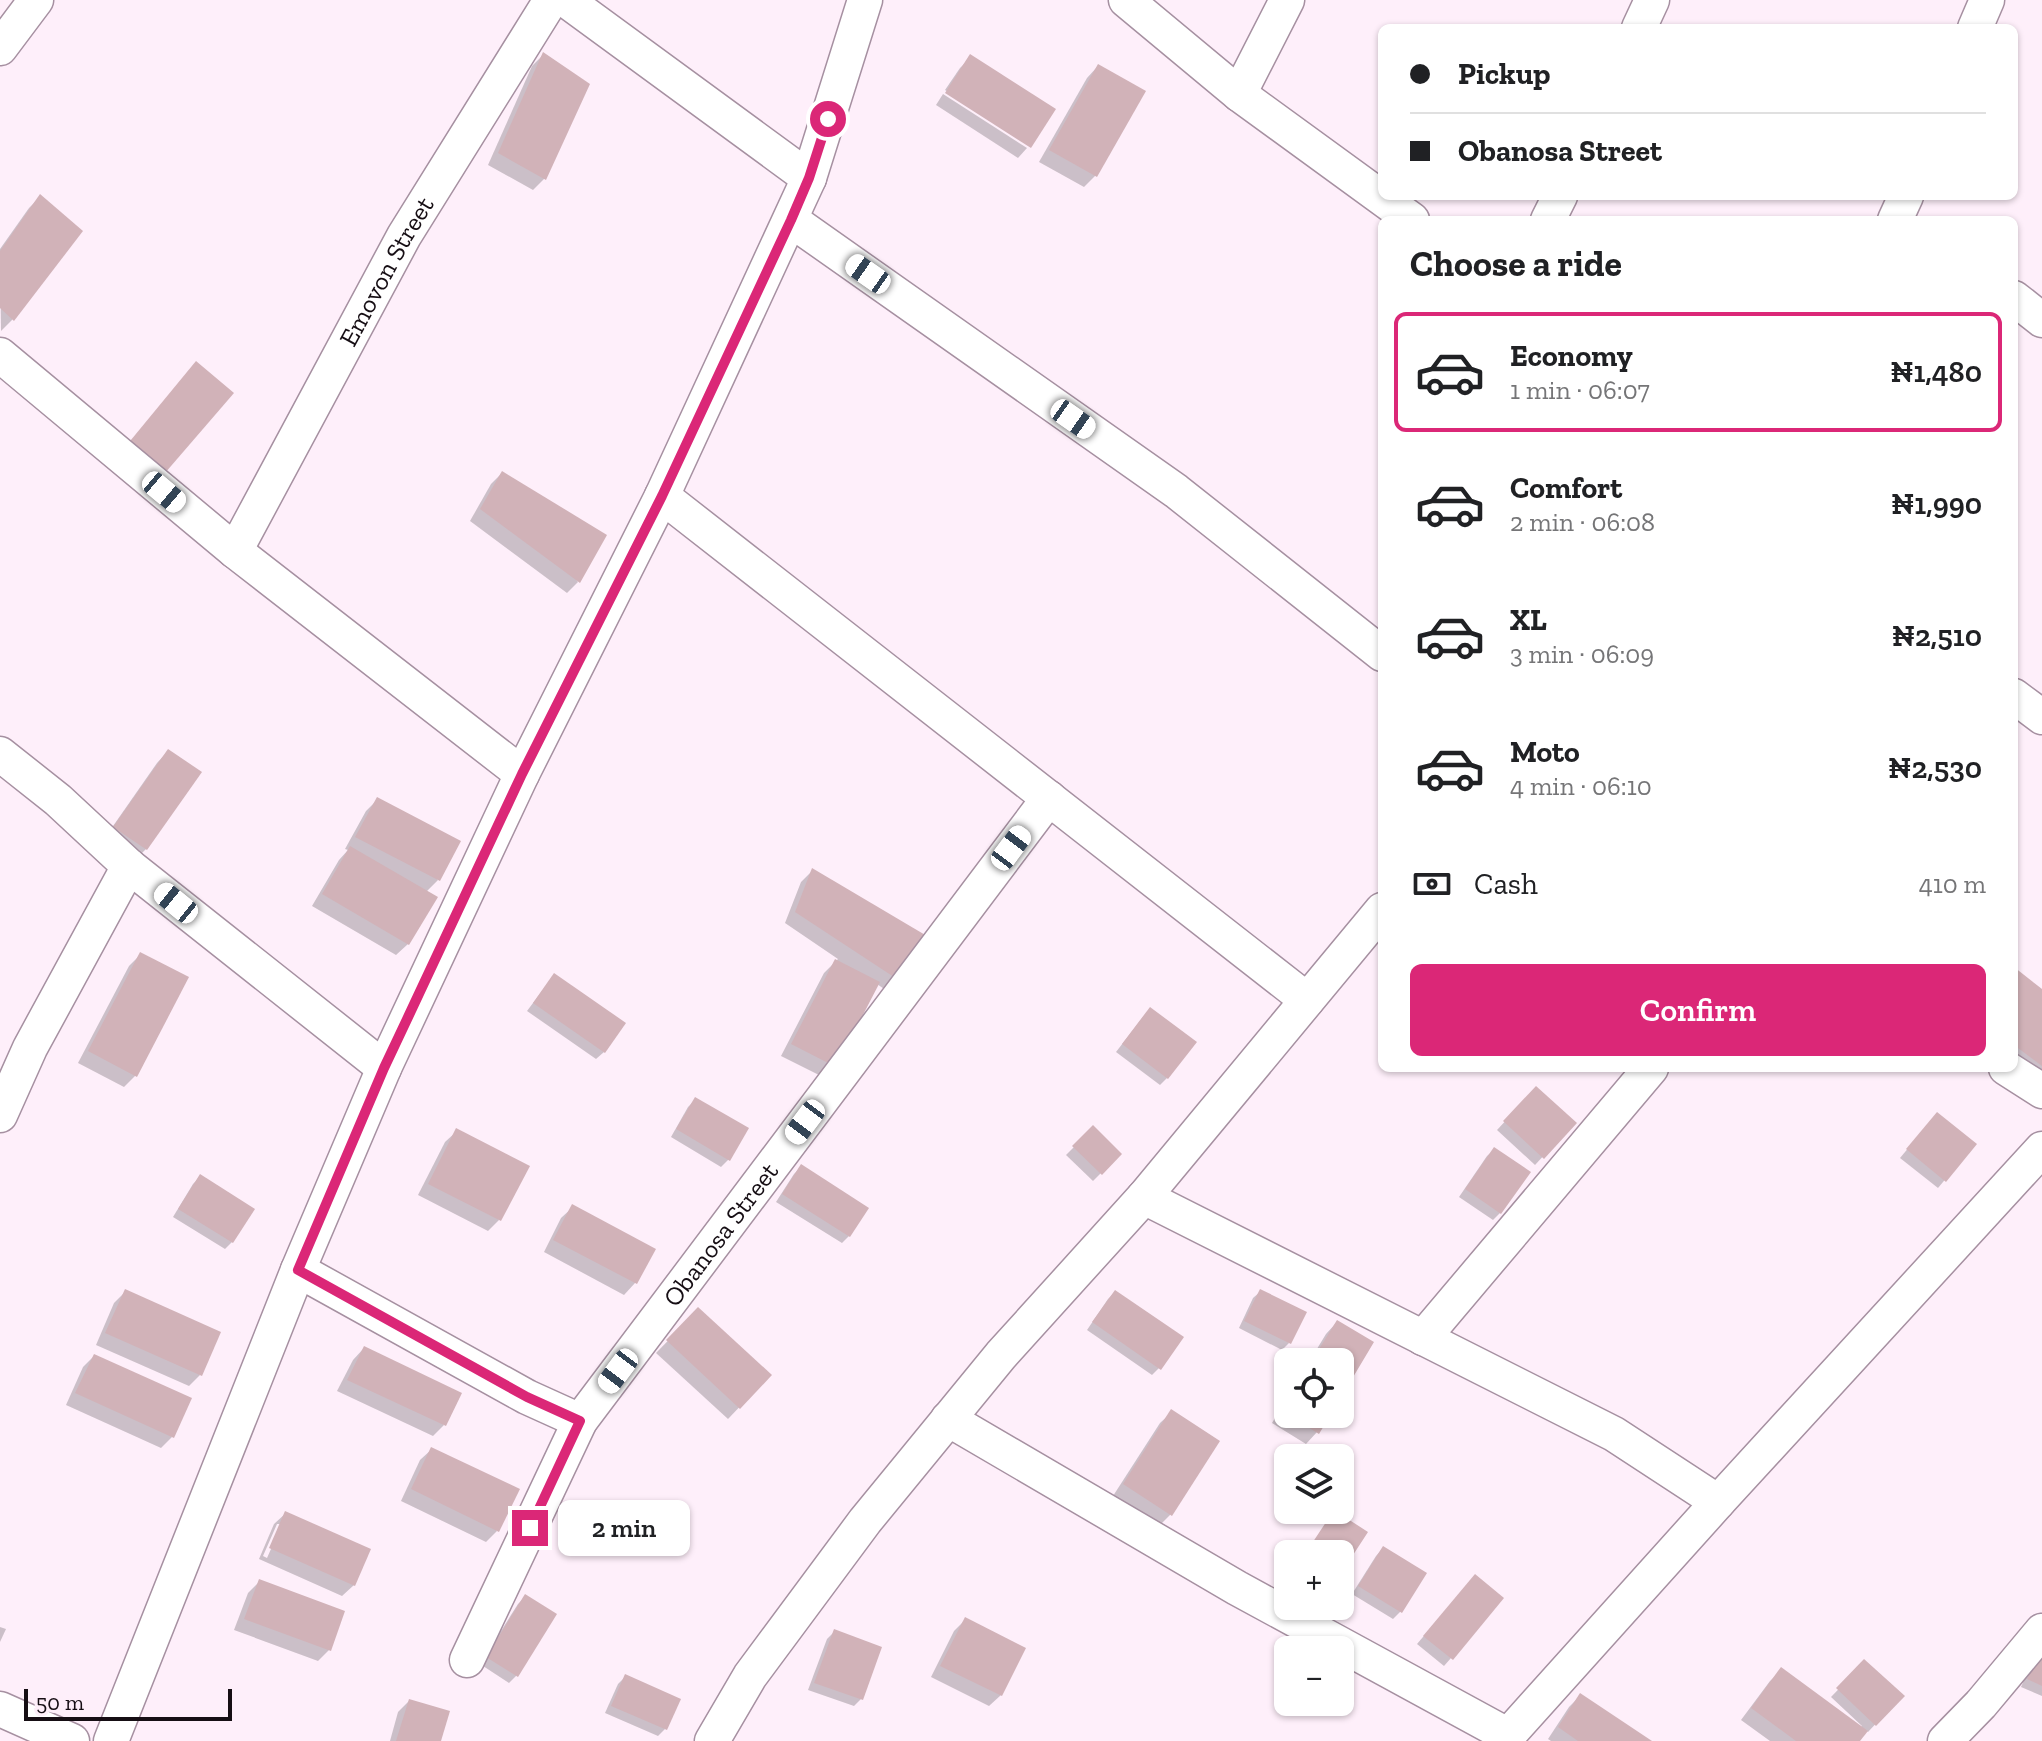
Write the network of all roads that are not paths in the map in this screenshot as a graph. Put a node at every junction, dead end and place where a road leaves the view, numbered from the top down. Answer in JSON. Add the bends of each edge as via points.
{"nodes":[{"id":1,"x":36,"y":0,"type":"edge"},
{"id":2,"x":551,"y":0,"type":"edge"},
{"id":3,"x":566,"y":0,"type":"edge"},
{"id":4,"x":865,"y":0,"type":"edge"},
{"id":5,"x":1126,"y":0,"type":"edge"},
{"id":6,"x":1287,"y":0,"type":"edge"},
{"id":7,"x":1652,"y":0,"type":"edge"},
{"id":8,"x":1987,"y":0,"type":"edge"},
{"id":9,"x":1641,"y":24,"type":"edge"},
{"id":10,"x":1977,"y":24,"type":"edge"},
{"id":11,"x":0,"y":48,"type":"edge"},
{"id":12,"x":1239,"y":94,"type":"junction"},
{"id":13,"x":809,"y":178,"type":"junction"},
{"id":14,"x":1378,"y":195,"type":"edge"},
{"id":15,"x":1385,"y":200,"type":"edge"},
{"id":16,"x":1407,"y":216,"type":"edge"},
{"id":17,"x":791,"y":220,"type":"junction"},
{"id":18,"x":2018,"y":301,"type":"edge"},
{"id":19,"x":2042,"y":320,"type":"edge"},
{"id":20,"x":0,"y":355,"type":"edge"},
{"id":21,"x":662,"y":496,"type":"junction"},
{"id":22,"x":235,"y":551,"type":"junction"},
{"id":23,"x":1378,"y":651,"type":"edge"},
{"id":24,"x":2018,"y":699,"type":"edge"},
{"id":25,"x":2042,"y":717,"type":"edge"},
{"id":26,"x":0,"y":754,"type":"edge"},
{"id":27,"x":522,"y":774,"type":"junction"},
{"id":28,"x":1049,"y":798,"type":"junction"},
{"id":29,"x":129,"y":866,"type":"junction"},
{"id":30,"x":1378,"y":915,"type":"edge"},
{"id":31,"x":1307,"y":1000,"type":"junction"},
{"id":32,"x":384,"y":1068,"type":"junction"},
{"id":33,"x":1648,"y":1072,"type":"edge"},
{"id":34,"x":2012,"y":1072,"type":"edge"},
{"id":35,"x":2042,"y":1091,"type":"edge"},
{"id":36,"x":0,"y":1115,"type":"edge"},
{"id":37,"x":2042,"y":1149,"type":"edge"},
{"id":38,"x":1144,"y":1197,"type":"junction"},
{"id":39,"x":298,"y":1270,"type":"junction"},
{"id":40,"x":1423,"y":1338,"type":"junction"},
{"id":41,"x":948,"y":1419,"type":"junction"},
{"id":42,"x":580,"y":1421,"type":"junction"},
{"id":43,"x":1718,"y":1502,"type":"junction"},
{"id":44,"x":2042,"y":1631,"type":"edge"},
{"id":45,"x":467,"y":1660,"type":"dead end"},
{"id":46,"x":0,"y":1709,"type":"edge"},
{"id":47,"x":1505,"y":1738,"type":"edge"},
{"id":48,"x":72,"y":1741,"type":"edge"},
{"id":49,"x":111,"y":1741,"type":"edge"},
{"id":50,"x":712,"y":1741,"type":"edge"},
{"id":51,"x":1945,"y":1741,"type":"edge"}],
"edges":[{"from":1,"to":11,"type":"street"},
{"from":2,"to":22,"type":"street","name":"Emovon Street","via":[[404,236]]},
{"from":3,"to":13,"type":"street"},
{"from":4,"to":13,"type":"street"},
{"from":5,"to":12,"type":"street"},
{"from":6,"to":12,"type":"street"},
{"from":7,"to":9,"type":"street"},
{"from":8,"to":10,"type":"street"},
{"from":12,"to":14,"type":"street"},
{"from":13,"to":17,"type":"street"},
{"from":15,"to":16,"type":"street"},
{"from":17,"to":21,"type":"street"},
{"from":17,"to":23,"type":"street","via":[[1176,491]]},
{"from":18,"to":19,"type":"street"},
{"from":20,"to":22,"type":"street"},
{"from":21,"to":27,"type":"street"},
{"from":21,"to":28,"type":"street"},
{"from":22,"to":27,"type":"street"},
{"from":24,"to":25,"type":"street"},
{"from":26,"to":29,"type":"street"},
{"from":27,"to":32,"type":"street"},
{"from":28,"to":31,"type":"street"},
{"from":28,"to":42,"type":"street","name":"Obanosa Street"},
{"from":29,"to":32,"type":"street"},
{"from":29,"to":36,"type":"street","via":[[30,1048]]},
{"from":30,"to":31,"type":"street"},
{"from":31,"to":38,"type":"street"},
{"from":32,"to":39,"type":"street"},
{"from":33,"to":40,"type":"street"},
{"from":34,"to":35,"type":"street"},
{"from":37,"to":43,"type":"street"},
{"from":38,"to":40,"type":"street"},
{"from":38,"to":41,"type":"street"},
{"from":39,"to":42,"type":"street"},
{"from":39,"to":49,"type":"street"},
{"from":40,"to":43,"type":"street","via":[[1614,1434]]},
{"from":41,"to":47,"type":"street"},
{"from":41,"to":50,"type":"street","via":[[750,1676]]},
{"from":42,"to":45,"type":"street","name":"Obanosa Street"},
{"from":43,"to":47,"type":"street"},
{"from":44,"to":51,"type":"street"},
{"from":46,"to":48,"type":"street"}]}
